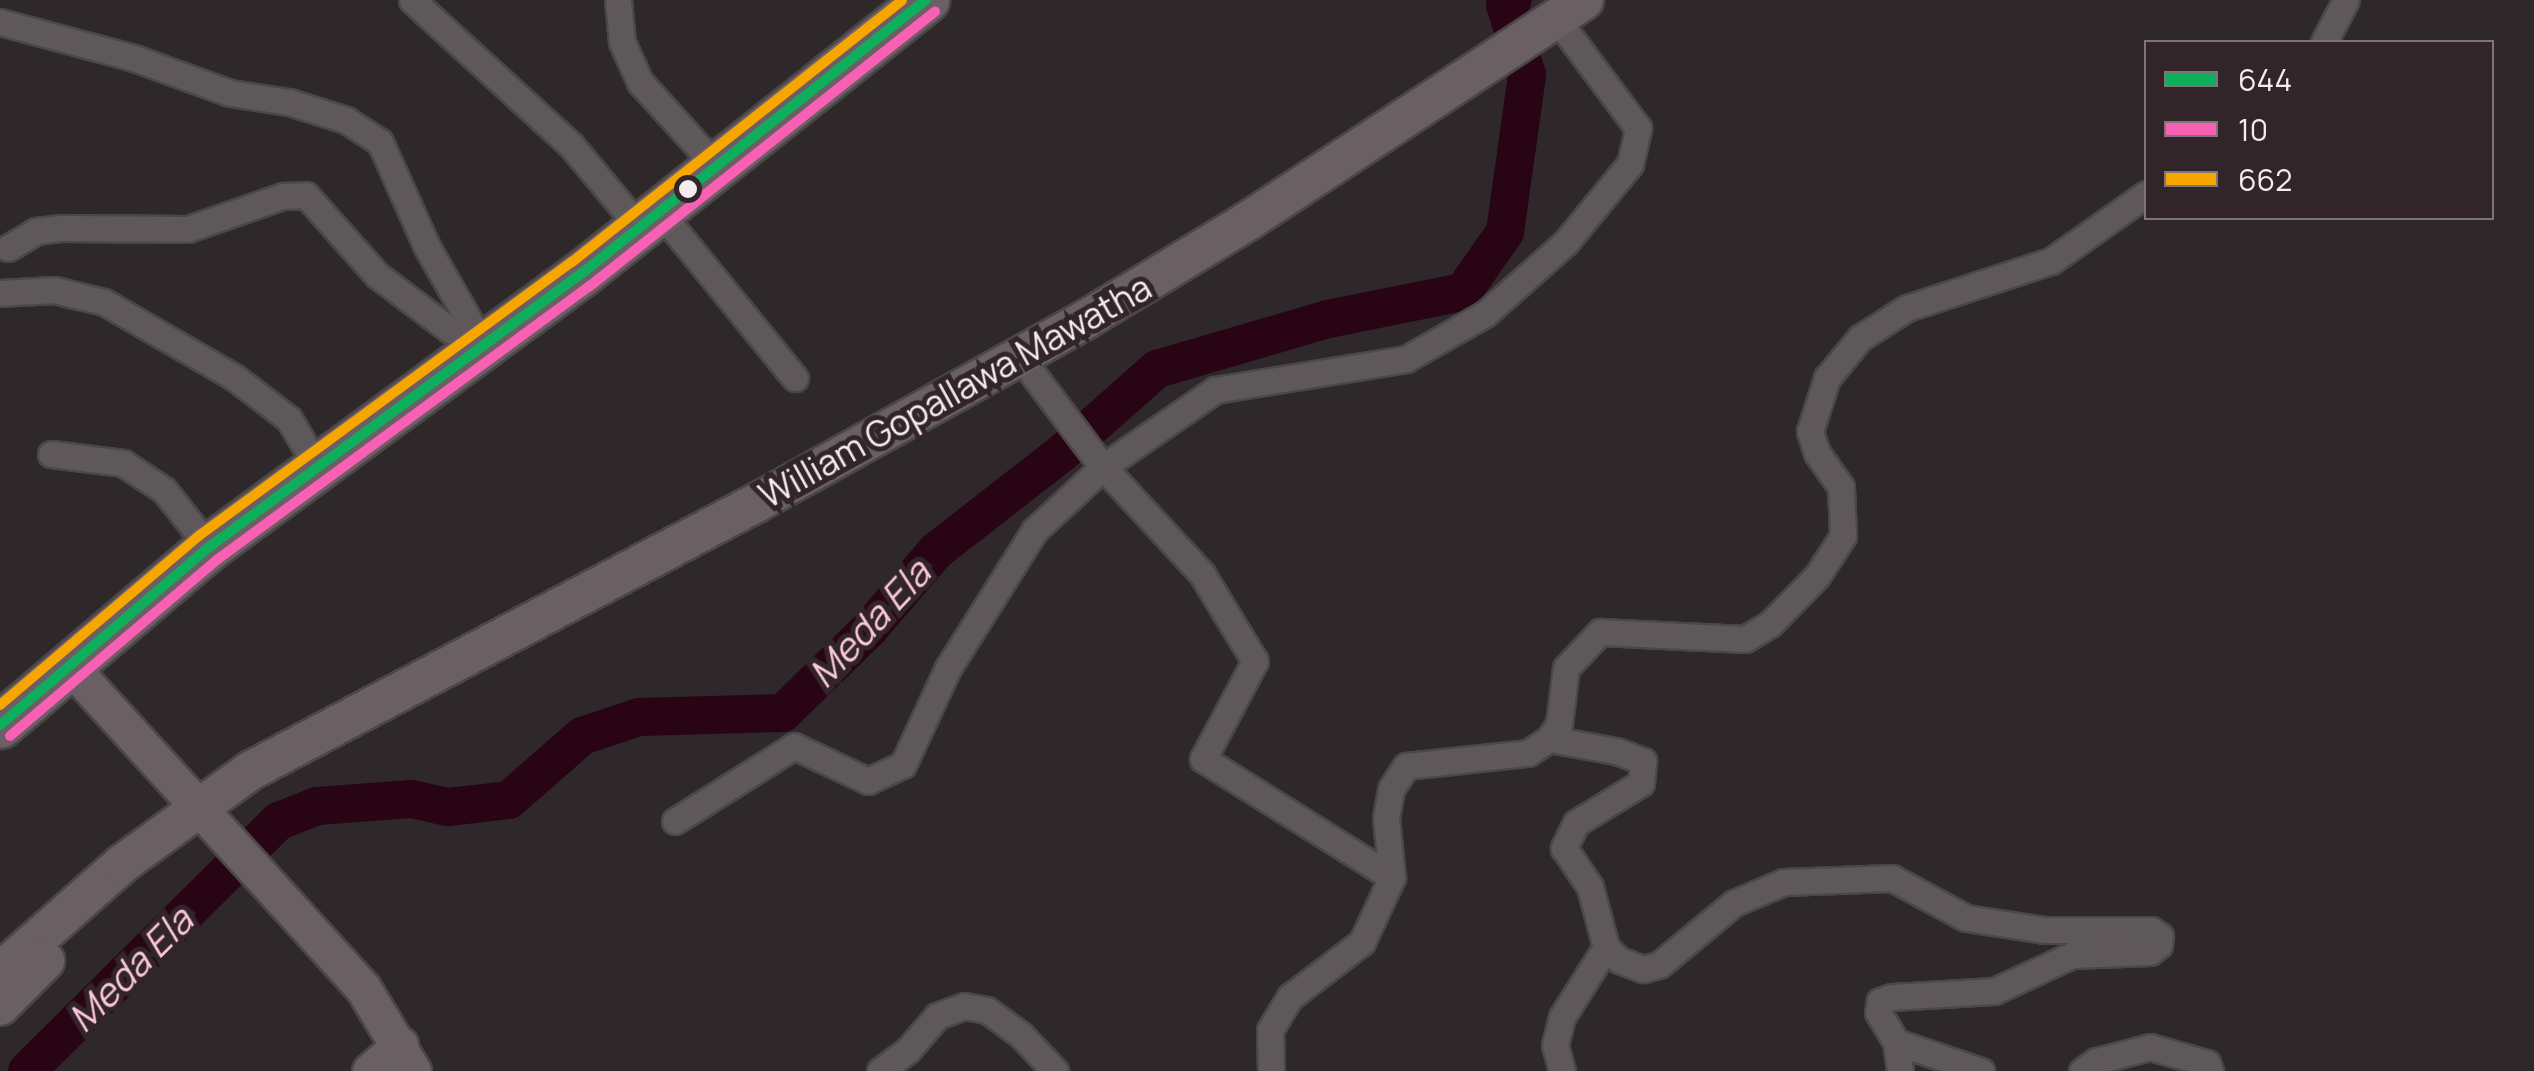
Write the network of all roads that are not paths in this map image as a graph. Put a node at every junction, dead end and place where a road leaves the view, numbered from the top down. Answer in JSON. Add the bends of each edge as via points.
{"nodes":[{"id":1,"x":412,"y":0,"type":"edge"},
{"id":2,"x":618,"y":0,"type":"edge"},
{"id":3,"x":926,"y":0,"type":"edge"},
{"id":4,"x":2346,"y":0,"type":"edge"},
{"id":5,"x":1560,"y":15,"type":"edge"},
{"id":6,"x":0,"y":22,"type":"edge"},
{"id":7,"x":2325,"y":40,"type":"edge"},
{"id":8,"x":716,"y":166,"type":"junction"},
{"id":9,"x":2144,"y":195,"type":"edge"},
{"id":10,"x":650,"y":220,"type":"junction"},
{"id":11,"x":8,"y":248,"type":"dead end"},
{"id":12,"x":0,"y":293,"type":"edge"},
{"id":13,"x":478,"y":338,"type":"junction"},
{"id":14,"x":1020,"y":357,"type":"junction"},
{"id":15,"x":795,"y":378,"type":"dead end"},
{"id":16,"x":51,"y":454,"type":"dead end"},
{"id":17,"x":1096,"y":457,"type":"junction"},
{"id":18,"x":318,"y":468,"type":"junction"},
{"id":19,"x":209,"y":547,"type":"junction"},
{"id":20,"x":69,"y":665,"type":"junction"},
{"id":21,"x":0,"y":724,"type":"edge"},
{"id":22,"x":1549,"y":739,"type":"junction"},
{"id":23,"x":675,"y":821,"type":"dead end"},
{"id":24,"x":212,"y":823,"type":"junction"},
{"id":25,"x":1392,"y":877,"type":"junction"},
{"id":26,"x":1606,"y":947,"type":"junction"},
{"id":27,"x":0,"y":972,"type":"edge"},
{"id":28,"x":0,"y":1006,"type":"edge"},
{"id":29,"x":1896,"y":1042,"type":"junction"},
{"id":30,"x":406,"y":1058,"type":"edge"},
{"id":31,"x":370,"y":1071,"type":"edge"},
{"id":32,"x":880,"y":1071,"type":"edge"},
{"id":33,"x":1055,"y":1071,"type":"edge"},
{"id":34,"x":1271,"y":1071,"type":"edge"},
{"id":35,"x":1562,"y":1071,"type":"edge"},
{"id":36,"x":1900,"y":1071,"type":"edge"},
{"id":37,"x":1980,"y":1071,"type":"edge"},
{"id":38,"x":2082,"y":1071,"type":"edge"},
{"id":39,"x":2210,"y":1071,"type":"edge"}],
"edges":[{"from":1,"to":10,"type":"street"},
{"from":2,"to":8,"type":"street","via":[[622,42],[640,82]]},
{"from":3,"to":8,"type":"highway"},
{"from":4,"to":7,"type":"street"},
{"from":5,"to":14,"type":"main road","name":"William Gopallawa Mawatha","via":[[1174,268]]},
{"from":5,"to":17,"type":"street","via":[[1638,128],[1630,164],[1566,242],[1485,314],[1406,359],[1215,390]]},
{"from":6,"to":13,"type":"street","via":[[134,58],[230,93],[289,102],[346,120],[380,142]]},
{"from":8,"to":10,"type":"highway"},
{"from":9,"to":22,"type":"street","via":[[2051,261],[1907,308],[1860,338],[1827,378],[1810,431],[1841,487],[1843,536],[1818,576],[1745,639],[1600,632],[1566,668],[1559,724]]},
{"from":10,"to":13,"type":"highway"},
{"from":10,"to":15,"type":"street"},
{"from":11,"to":13,"type":"street","via":[[36,231],[62,228],[188,230],[283,196],[306,195],[377,275],[450,330]]},
{"from":12,"to":18,"type":"street","via":[[54,290],[104,302],[234,377],[288,420]]},
{"from":13,"to":18,"type":"highway"},
{"from":14,"to":17,"type":"street"},
{"from":14,"to":24,"type":"main road","name":"William Gopallawa Mawatha","via":[[302,742]]},
{"from":16,"to":19,"type":"street","via":[[122,462],[164,490]]},
{"from":17,"to":23,"type":"street","via":[[1035,530],[948,668],[903,765],[868,780],[794,746]]},
{"from":17,"to":25,"type":"street","via":[[1202,574],[1255,661],[1203,759]]},
{"from":18,"to":19,"type":"highway"},
{"from":19,"to":20,"type":"highway"},
{"from":20,"to":21,"type":"highway"},
{"from":20,"to":24,"type":"street"},
{"from":22,"to":25,"type":"street","via":[[1528,754],[1406,766],[1390,789],[1386,818]]},
{"from":22,"to":26,"type":"street","via":[[1643,761],[1641,783],[1576,823],[1564,848],[1590,887]]},
{"from":24,"to":27,"type":"main road","name":"William Gopallawa Mawatha","via":[[95,886]]},
{"from":24,"to":28,"type":"main road","name":"William Gopallawa Mawatha","via":[[80,926]]},
{"from":24,"to":30,"type":"street","via":[[363,988]]},
{"from":25,"to":34,"type":"street","via":[[1362,942],[1290,998],[1270,1030]]},
{"from":26,"to":29,"type":"street","via":[[1618,960],[1643,969],[1658,966],[1734,903],[1784,882],[1892,878],[1966,918],[2044,930],[2151,930],[2160,936],[2150,952],[2072,955],[1994,991],[1892,997],[1880,1002],[1878,1012]]},
{"from":26,"to":35,"type":"street","via":[[1562,1018],[1555,1045]]},
{"from":29,"to":36,"type":"street"},
{"from":29,"to":37,"type":"street"},
{"from":30,"to":31,"type":"street"},
{"from":32,"to":33,"type":"street","via":[[937,1016],[964,1006],[987,1010]]},
{"from":38,"to":39,"type":"street","via":[[2150,1047],[2207,1063]]}]}
